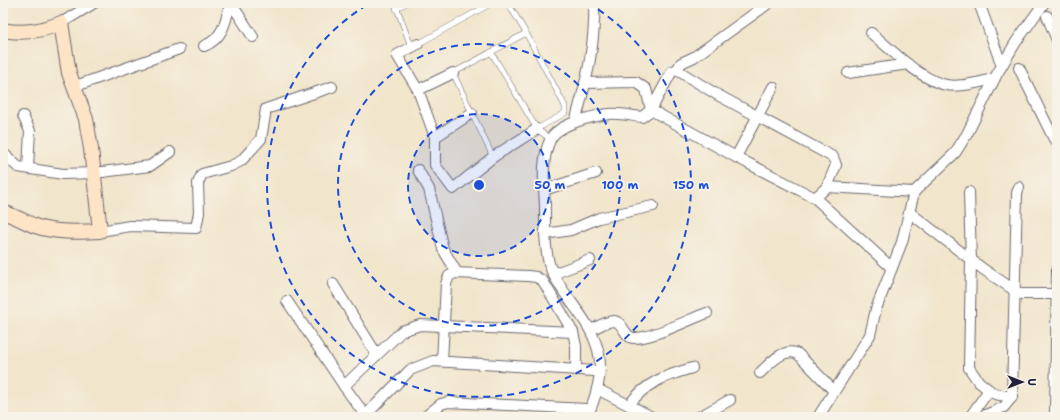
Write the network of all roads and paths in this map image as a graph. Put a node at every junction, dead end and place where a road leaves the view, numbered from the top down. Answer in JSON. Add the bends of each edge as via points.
{"nodes":[{"id":1,"x":94,"y":3,"type":"edge"},
{"id":2,"x":230,"y":3,"type":"edge"},
{"id":3,"x":406,"y":3,"type":"edge"},
{"id":4,"x":492,"y":3,"type":"edge"},
{"id":5,"x":508,"y":3,"type":"edge"},
{"id":6,"x":594,"y":3,"type":"edge"},
{"id":7,"x":769,"y":3,"type":"edge"},
{"id":8,"x":979,"y":3,"type":"edge"},
{"id":9,"x":1044,"y":3,"type":"edge"},
{"id":10,"x":395,"y":6,"type":"edge"},
{"id":11,"x":1047,"y":16,"type":"dead end"},
{"id":12,"x":61,"y":23,"type":"junction"},
{"id":13,"x":3,"y":30,"type":"edge"},
{"id":14,"x":526,"y":33,"type":"junction"},
{"id":15,"x":871,"y":33,"type":"dead end"},
{"id":16,"x":253,"y":38,"type":"dead end"},
{"id":17,"x":1057,"y":40,"type":"edge"},
{"id":18,"x":418,"y":44,"type":"junction"},
{"id":19,"x":204,"y":46,"type":"dead end"},
{"id":20,"x":179,"y":49,"type":"dead end"},
{"id":21,"x":491,"y":52,"type":"junction"},
{"id":22,"x":908,"y":64,"type":"junction"},
{"id":23,"x":1002,"y":66,"type":"junction"},
{"id":24,"x":1019,"y":68,"type":"dead end"},
{"id":25,"x":677,"y":70,"type":"junction"},
{"id":26,"x":452,"y":73,"type":"junction"},
{"id":27,"x":848,"y":73,"type":"dead end"},
{"id":28,"x":994,"y":79,"type":"junction"},
{"id":29,"x":585,"y":83,"type":"junction"},
{"id":30,"x":332,"y":86,"type":"dead end"},
{"id":31,"x":773,"y":86,"type":"dead end"},
{"id":32,"x":73,"y":87,"type":"junction"},
{"id":33,"x":418,"y":90,"type":"junction"},
{"id":34,"x":651,"y":110,"type":"junction"},
{"id":35,"x":472,"y":113,"type":"junction"},
{"id":36,"x":757,"y":115,"type":"junction"},
{"id":37,"x":24,"y":116,"type":"dead end"},
{"id":38,"x":576,"y":122,"type":"junction"},
{"id":39,"x":537,"y":129,"type":"junction"},
{"id":40,"x":435,"y":137,"type":"junction"},
{"id":41,"x":550,"y":139,"type":"junction"},
{"id":42,"x":1057,"y":140,"type":"edge"},
{"id":43,"x":170,"y":152,"type":"dead end"},
{"id":44,"x":3,"y":153,"type":"edge"},
{"id":45,"x":493,"y":157,"type":"junction"},
{"id":46,"x":736,"y":158,"type":"junction"},
{"id":47,"x":28,"y":168,"type":"junction"},
{"id":48,"x":418,"y":170,"type":"dead end"},
{"id":49,"x":94,"y":173,"type":"junction"},
{"id":50,"x":596,"y":173,"type":"dead end"},
{"id":51,"x":827,"y":187,"type":"junction"},
{"id":52,"x":1019,"y":187,"type":"dead end"},
{"id":53,"x":544,"y":190,"type":"junction"},
{"id":54,"x":914,"y":192,"type":"junction"},
{"id":55,"x":969,"y":192,"type":"dead end"},
{"id":56,"x":815,"y":198,"type":"junction"},
{"id":57,"x":653,"y":206,"type":"dead end"},
{"id":58,"x":3,"y":212,"type":"edge"},
{"id":59,"x":909,"y":212,"type":"junction"},
{"id":60,"x":100,"y":231,"type":"junction"},
{"id":61,"x":545,"y":234,"type":"junction"},
{"id":62,"x":590,"y":260,"type":"dead end"},
{"id":63,"x":971,"y":261,"type":"junction"},
{"id":64,"x":892,"y":268,"type":"junction"},
{"id":65,"x":1057,"y":269,"type":"edge"},
{"id":66,"x":457,"y":273,"type":"junction"},
{"id":67,"x":553,"y":274,"type":"junction"},
{"id":68,"x":333,"y":284,"type":"dead end"},
{"id":69,"x":1014,"y":290,"type":"junction"},
{"id":70,"x":1057,"y":294,"type":"edge"},
{"id":71,"x":287,"y":301,"type":"dead end"},
{"id":72,"x":707,"y":313,"type":"dead end"},
{"id":73,"x":443,"y":325,"type":"junction"},
{"id":74,"x":591,"y":330,"type":"junction"},
{"id":75,"x":573,"y":332,"type":"junction"},
{"id":76,"x":377,"y":355,"type":"junction"},
{"id":77,"x":442,"y":361,"type":"junction"},
{"id":78,"x":692,"y":368,"type":"dead end"},
{"id":79,"x":576,"y":369,"type":"junction"},
{"id":80,"x":595,"y":370,"type":"dead end"},
{"id":81,"x":760,"y":373,"type":"dead end"},
{"id":82,"x":344,"y":386,"type":"junction"},
{"id":83,"x":597,"y":389,"type":"junction"},
{"id":84,"x":989,"y":390,"type":"junction"},
{"id":85,"x":834,"y":391,"type":"junction"},
{"id":86,"x":1012,"y":397,"type":"junction"},
{"id":87,"x":730,"y":400,"type":"dead end"},
{"id":88,"x":629,"y":406,"type":"junction"},
{"id":89,"x":551,"y":412,"type":"edge"},
{"id":90,"x":587,"y":413,"type":"edge"},
{"id":91,"x":365,"y":416,"type":"edge"},
{"id":92,"x":425,"y":417,"type":"edge"},
{"id":93,"x":652,"y":417,"type":"edge"},
{"id":94,"x":699,"y":417,"type":"edge"},
{"id":95,"x":818,"y":417,"type":"edge"},
{"id":96,"x":970,"y":417,"type":"edge"},
{"id":97,"x":981,"y":417,"type":"edge"},
{"id":98,"x":1055,"y":417,"type":"edge"}],
"edges":[{"from":1,"to":12,"type":"street"},
{"from":2,"to":16,"type":"street"},
{"from":2,"to":19,"type":"street","via":[[220,34],[212,43]]},
{"from":3,"to":10,"type":"lane"},
{"from":4,"to":18,"type":"lane"},
{"from":5,"to":14,"type":"lane"},
{"from":6,"to":29,"type":"street","via":[[595,25]]},
{"from":7,"to":25,"type":"street","via":[[694,57],[681,63]]},
{"from":8,"to":23,"type":"street"},
{"from":9,"to":23,"type":"street"},
{"from":10,"to":18,"type":"lane","via":[[409,41]]},
{"from":11,"to":17,"type":"street"},
{"from":12,"to":13,"type":"street","via":[[38,31],[18,33]]},
{"from":12,"to":32,"type":"street"},
{"from":14,"to":21,"type":"lane"},
{"from":14,"to":39,"type":"lane","via":[[565,106],[565,113]]},
{"from":15,"to":22,"type":"street"},
{"from":18,"to":33,"type":"street","via":[[397,55]]},
{"from":20,"to":32,"type":"street"},
{"from":21,"to":26,"type":"lane"},
{"from":21,"to":39,"type":"lane"},
{"from":22,"to":27,"type":"street"},
{"from":22,"to":28,"type":"street","via":[[942,84],[960,85]]},
{"from":23,"to":28,"type":"street"},
{"from":24,"to":42,"type":"street","via":[[1054,139]]},
{"from":25,"to":34,"type":"street","via":[[672,71]]},
{"from":25,"to":36,"type":"street"},
{"from":26,"to":33,"type":"street"},
{"from":26,"to":35,"type":"lane"},
{"from":28,"to":54,"type":"street","via":[[955,153]]},
{"from":29,"to":34,"type":"street","via":[[636,82],[646,89]]},
{"from":29,"to":38,"type":"street"},
{"from":30,"to":60,"type":"street","via":[[266,109],[261,139],[241,161],[202,174],[198,183],[199,213],[196,228],[130,226]]},
{"from":31,"to":36,"type":"street"},
{"from":32,"to":49,"type":"street","via":[[86,119]]},
{"from":33,"to":40,"type":"street"},
{"from":34,"to":38,"type":"street","via":[[642,117],[610,114]]},
{"from":34,"to":46,"type":"street"},
{"from":35,"to":40,"type":"street"},
{"from":35,"to":45,"type":"lane"},
{"from":36,"to":46,"type":"street"},
{"from":36,"to":51,"type":"street","via":[[835,158],[836,166]]},
{"from":37,"to":47,"type":"street","via":[[30,131]]},
{"from":38,"to":41,"type":"street"},
{"from":39,"to":41,"type":"lane"},
{"from":39,"to":45,"type":"street"},
{"from":40,"to":45,"type":"street","via":[[436,165],[453,189]]},
{"from":41,"to":53,"type":"street","via":[[545,160]]},
{"from":43,"to":49,"type":"street","via":[[150,166]]},
{"from":44,"to":47,"type":"street","via":[[18,167]]},
{"from":46,"to":56,"type":"street"},
{"from":47,"to":49,"type":"street","via":[[63,174]]},
{"from":48,"to":66,"type":"street","via":[[429,189],[443,250]]},
{"from":49,"to":60,"type":"street"},
{"from":50,"to":53,"type":"street"},
{"from":51,"to":54,"type":"street"},
{"from":51,"to":56,"type":"street"},
{"from":52,"to":69,"type":"street"},
{"from":53,"to":61,"type":"street"},
{"from":54,"to":59,"type":"street"},
{"from":55,"to":63,"type":"street"},
{"from":56,"to":64,"type":"street"},
{"from":57,"to":61,"type":"street","via":[[599,218],[571,230]]},
{"from":58,"to":60,"type":"street","via":[[36,226],[57,231]]},
{"from":59,"to":63,"type":"street"},
{"from":59,"to":64,"type":"street","via":[[902,242]]},
{"from":61,"to":67,"type":"street"},
{"from":62,"to":67,"type":"street"},
{"from":63,"to":69,"type":"street"},
{"from":63,"to":84,"type":"street","via":[[969,368],[979,382]]},
{"from":64,"to":85,"type":"street","via":[[876,309],[870,336]]},
{"from":65,"to":70,"type":"street"},
{"from":66,"to":73,"type":"street","via":[[449,276],[446,284]]},
{"from":66,"to":75,"type":"street","via":[[536,277],[549,290]]},
{"from":67,"to":74,"type":"street"},
{"from":68,"to":76,"type":"street"},
{"from":69,"to":70,"type":"street","via":[[1020,294]]},
{"from":69,"to":86,"type":"street"},
{"from":70,"to":98,"type":"street"},
{"from":71,"to":82,"type":"street"},
{"from":72,"to":74,"type":"street","via":[[634,338],[629,337],[619,323],[614,322]]},
{"from":73,"to":75,"type":"street"},
{"from":73,"to":76,"type":"street","via":[[420,325],[402,331]]},
{"from":73,"to":77,"type":"street"},
{"from":74,"to":83,"type":"street","via":[[600,364]]},
{"from":75,"to":79,"type":"street"},
{"from":76,"to":82,"type":"street"},
{"from":77,"to":79,"type":"street"},
{"from":77,"to":91,"type":"street","via":[[433,361],[410,370]]},
{"from":78,"to":88,"type":"street","via":[[653,382],[638,393]]},
{"from":79,"to":80,"type":"street"},
{"from":81,"to":85,"type":"street","via":[[785,352],[792,351]]},
{"from":82,"to":91,"type":"street"},
{"from":83,"to":88,"type":"street"},
{"from":83,"to":90,"type":"street"},
{"from":84,"to":86,"type":"street"},
{"from":84,"to":96,"type":"street"},
{"from":85,"to":95,"type":"street"},
{"from":86,"to":97,"type":"street","via":[[1004,407]]},
{"from":87,"to":94,"type":"street"},
{"from":88,"to":93,"type":"street"},
{"from":89,"to":90,"type":"street"},
{"from":89,"to":92,"type":"street","via":[[448,402],[441,404]]}]}
